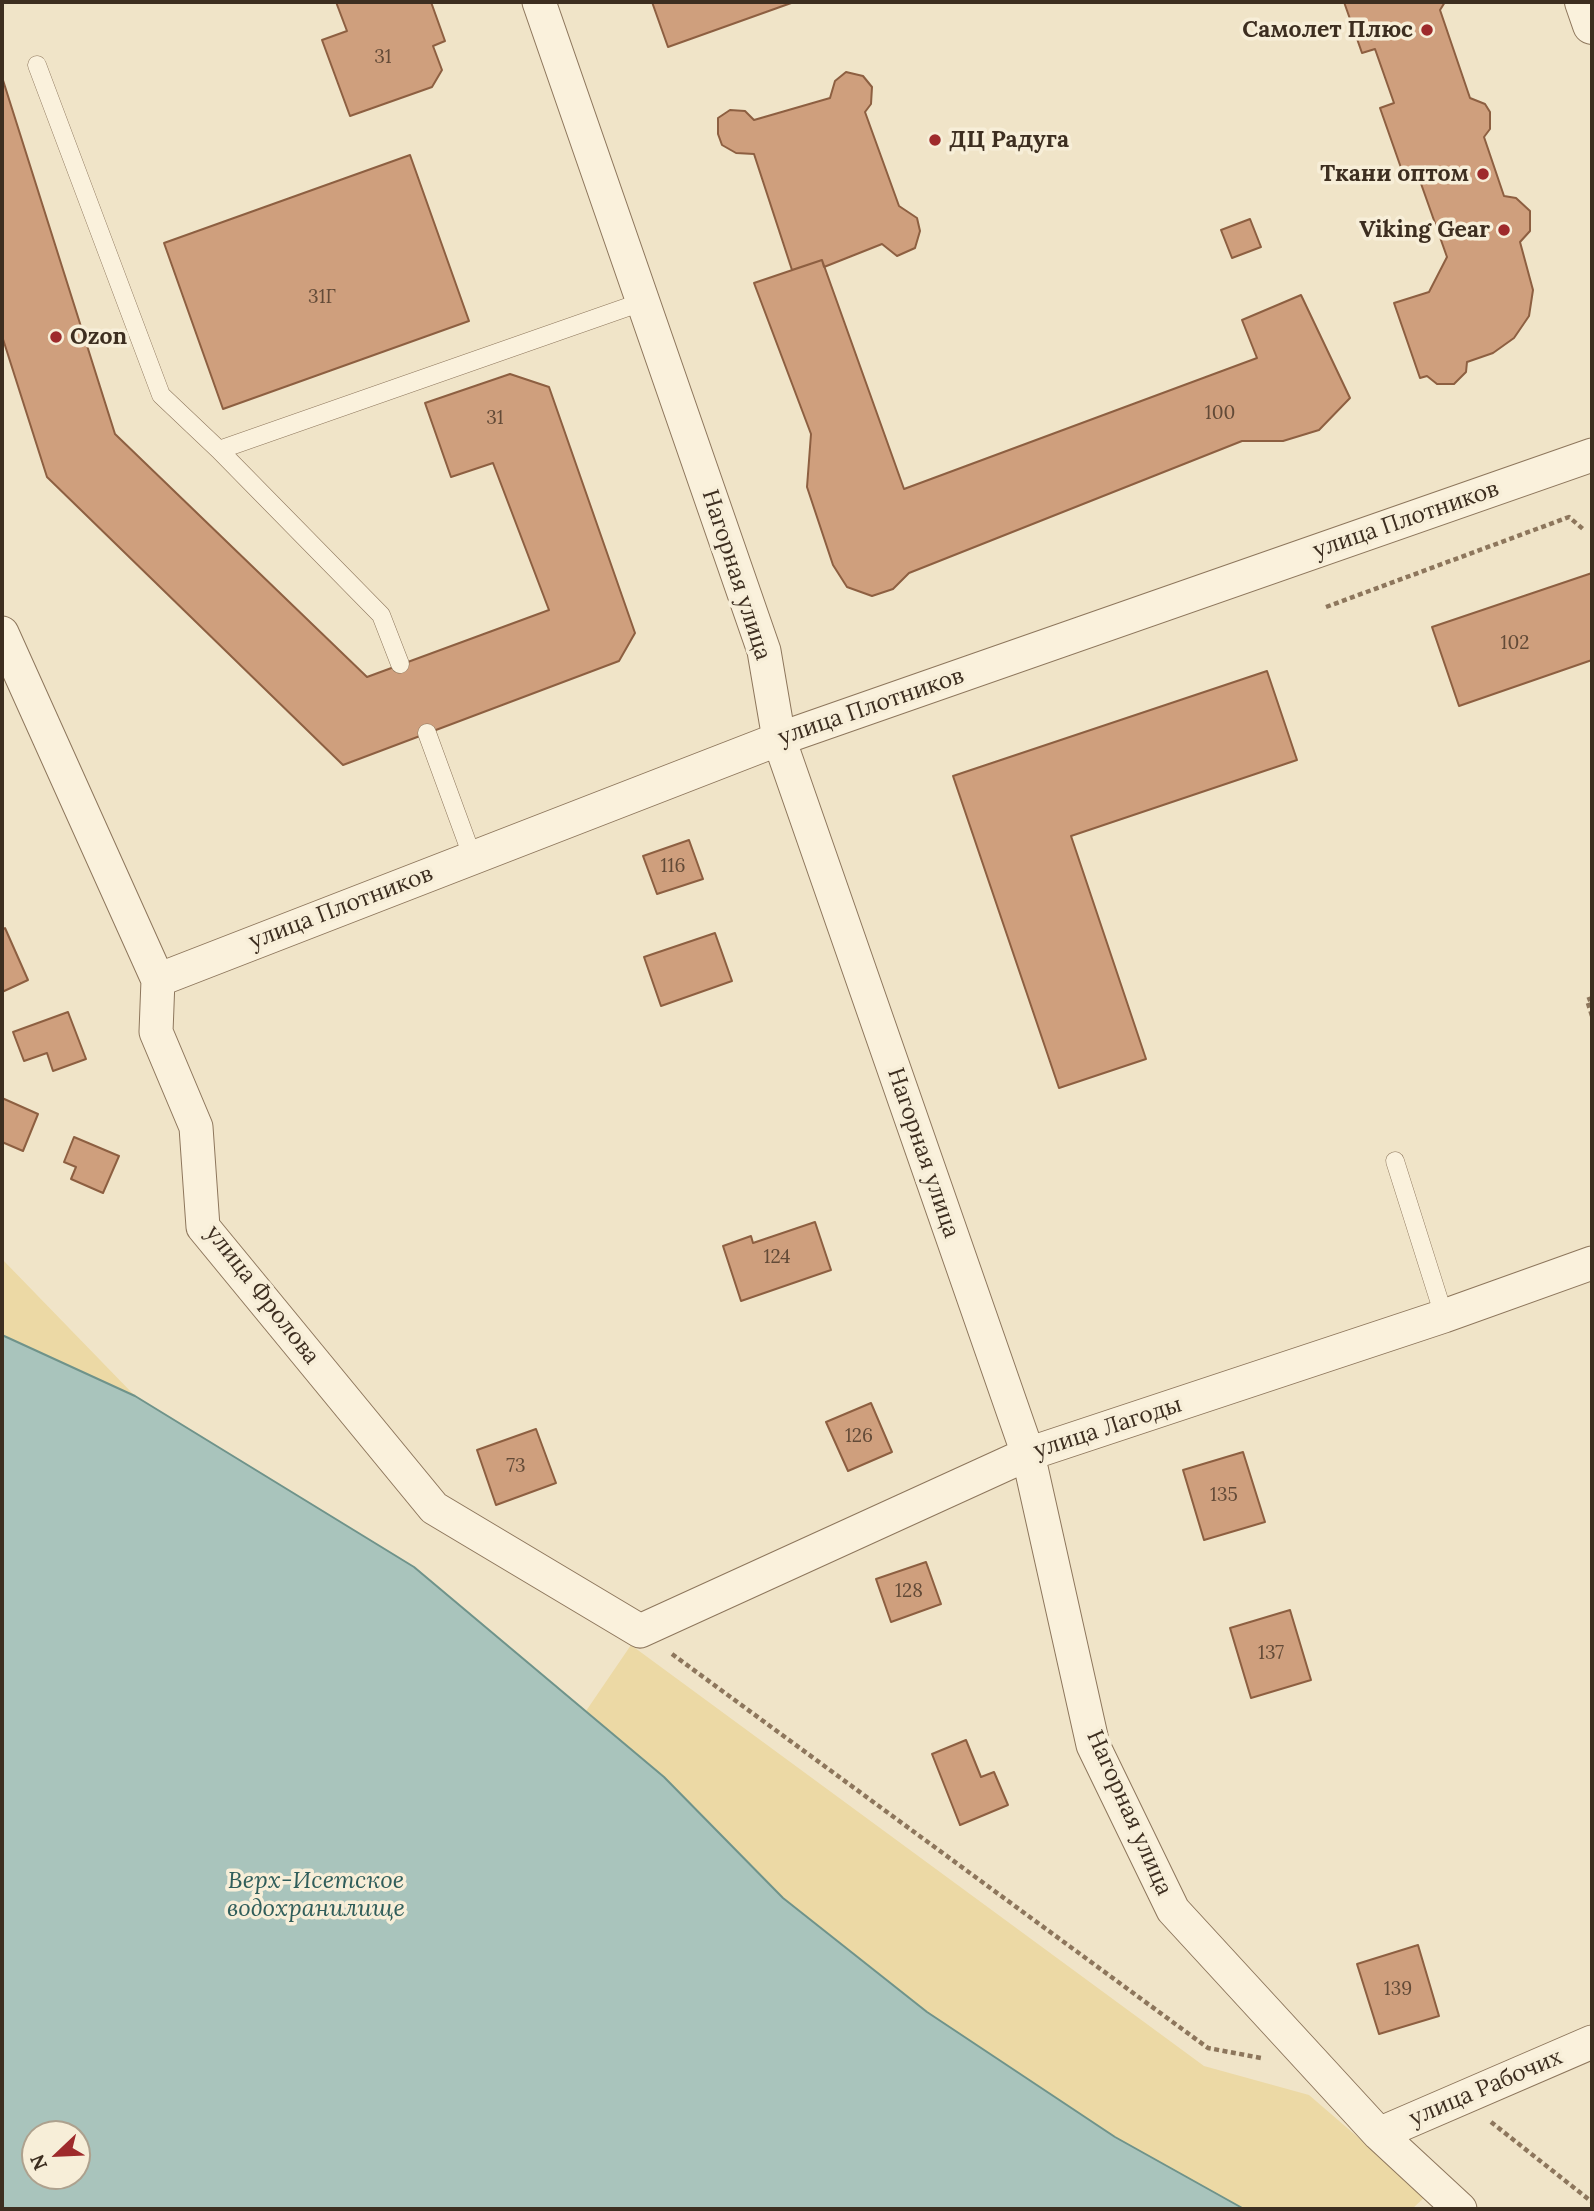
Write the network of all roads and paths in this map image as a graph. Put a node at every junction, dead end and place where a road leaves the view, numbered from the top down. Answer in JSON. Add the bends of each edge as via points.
{"nodes":[{"id":1,"x":539,"y":2,"type":"edge"},
{"id":2,"x":1584,"y":2,"type":"edge"},
{"id":3,"x":1592,"y":24,"type":"edge"},
{"id":4,"x":37,"y":65,"type":"dead end"},
{"id":5,"x":642,"y":302,"type":"junction"},
{"id":6,"x":219,"y":450,"type":"junction"},
{"id":7,"x":1592,"y":456,"type":"edge"},
{"id":8,"x":1583,"y":529,"type":"dead end"},
{"id":9,"x":1326,"y":607,"type":"dead end"},
{"id":10,"x":2,"y":632,"type":"edge"},
{"id":11,"x":400,"y":664,"type":"dead end"},
{"id":12,"x":427,"y":733,"type":"dead end"},
{"id":13,"x":779,"y":739,"type":"junction"},
{"id":14,"x":472,"y":856,"type":"junction"},
{"id":15,"x":158,"y":980,"type":"junction"},
{"id":16,"x":1592,"y":998,"type":"edge"},
{"id":17,"x":1592,"y":1016,"type":"edge"},
{"id":18,"x":1395,"y":1161,"type":"dead end"},
{"id":19,"x":1592,"y":1263,"type":"edge"},
{"id":20,"x":1444,"y":1316,"type":"junction"},
{"id":21,"x":1028,"y":1454,"type":"junction"},
{"id":22,"x":640,"y":1631,"type":"junction"},
{"id":23,"x":1592,"y":2042,"type":"edge"},
{"id":24,"x":1322,"y":2070,"type":"junction"},
{"id":25,"x":1380,"y":2134,"type":"junction"},
{"id":26,"x":1510,"y":2137,"type":"dead end"},
{"id":27,"x":1592,"y":2202,"type":"edge"},
{"id":28,"x":1460,"y":2209,"type":"edge"}],
"edges":[{"from":1,"to":5,"type":"street","name":"Нагорная улица"},
{"from":2,"to":3,"type":"street"},
{"from":4,"to":6,"type":"lane","via":[[161,395]]},
{"from":5,"to":6,"type":"lane"},
{"from":5,"to":13,"type":"street","name":"Нагорная улица","via":[[764,651]]},
{"from":6,"to":11,"type":"lane","via":[[381,615]]},
{"from":7,"to":13,"type":"street","name":"улица Плотников"},
{"from":8,"to":9,"type":"path","via":[[1569,517]]},
{"from":10,"to":15,"type":"street","name":"улица Фролова"},
{"from":12,"to":14,"type":"lane"},
{"from":13,"to":14,"type":"street","name":"улица Плотников"},
{"from":13,"to":21,"type":"street","name":"Нагорная улица"},
{"from":14,"to":15,"type":"street","name":"улица Плотников"},
{"from":15,"to":22,"type":"street","name":"улица Фролова","via":[[156,1032],[197,1127],[203,1227],[434,1508]]},
{"from":16,"to":17,"type":"path","via":[[1587,1000]]},
{"from":18,"to":20,"type":"lane"},
{"from":19,"to":20,"type":"street","name":"улица Лагоды"},
{"from":20,"to":21,"type":"street","name":"улица Лагоды"},
{"from":21,"to":22,"type":"street","name":"улица Лагоды"},
{"from":21,"to":24,"type":"street","name":"Нагорная улица","via":[[1093,1745],[1173,1910]]},
{"from":22,"to":24,"type":"path","via":[[1208,2048]]},
{"from":23,"to":25,"type":"street","name":"улица Рабочих"},
{"from":24,"to":25,"type":"street","name":"Нагорная улица"},
{"from":25,"to":28,"type":"street","name":"Нагорная улица"},
{"from":26,"to":27,"type":"path"}]}
